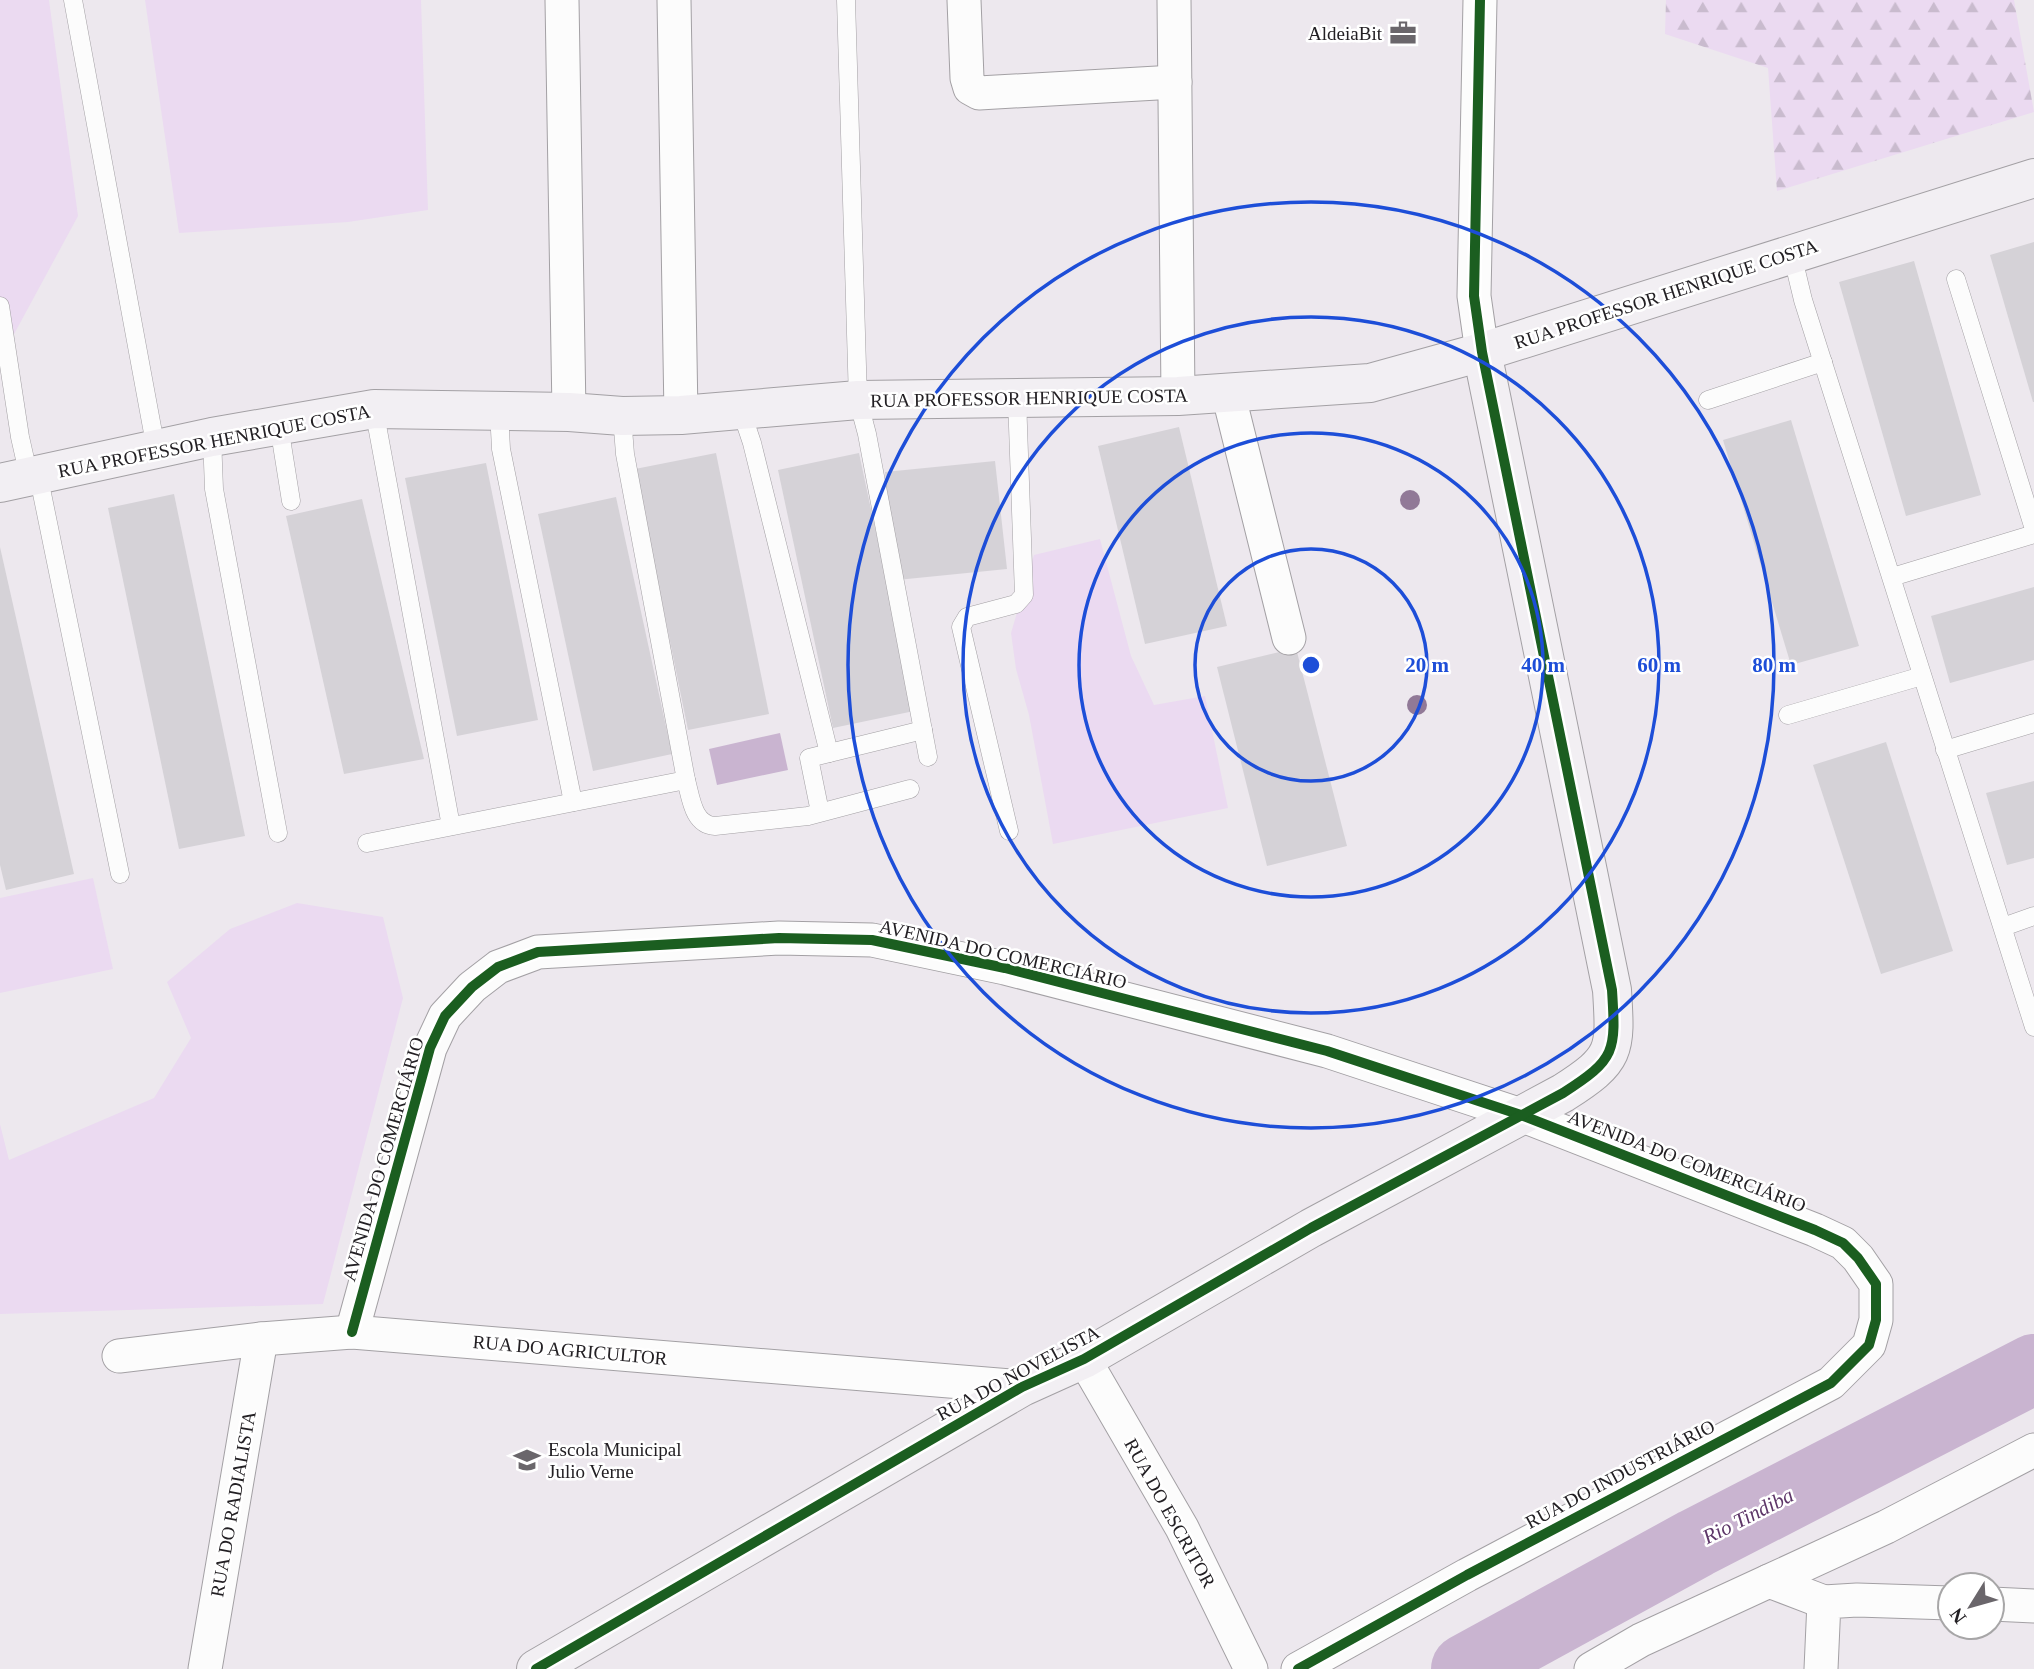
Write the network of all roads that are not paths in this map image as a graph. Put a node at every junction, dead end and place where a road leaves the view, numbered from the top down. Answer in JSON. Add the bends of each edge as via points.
{"nodes":[{"id":1,"x":73,"y":0,"type":"edge"},
{"id":2,"x":562,"y":0,"type":"edge"},
{"id":3,"x":674,"y":0,"type":"edge"},
{"id":4,"x":846,"y":0,"type":"edge"},
{"id":5,"x":964,"y":0,"type":"edge"},
{"id":6,"x":1174,"y":0,"type":"edge"},
{"id":7,"x":1480,"y":0,"type":"edge"},
{"id":8,"x":1175,"y":82,"type":"junction"},
{"id":9,"x":2034,"y":178,"type":"edge"},
{"id":10,"x":1792,"y":254,"type":"junction"},
{"id":11,"x":1956,"y":279,"type":"dead end"},
{"id":12,"x":0,"y":306,"type":"edge"},
{"id":13,"x":1482,"y":352,"type":"junction"},
{"id":14,"x":1823,"y":362,"type":"junction"},
{"id":15,"x":1228,"y":393,"type":"junction"},
{"id":16,"x":1178,"y":396,"type":"junction"},
{"id":17,"x":1017,"y":398,"type":"junction"},
{"id":18,"x":858,"y":400,"type":"junction"},
{"id":19,"x":1708,"y":400,"type":"dead end"},
{"id":20,"x":374,"y":409,"type":"junction"},
{"id":21,"x":741,"y":410,"type":"junction"},
{"id":22,"x":499,"y":411,"type":"junction"},
{"id":23,"x":569,"y":412,"type":"junction"},
{"id":24,"x":681,"y":415,"type":"junction"},
{"id":25,"x":622,"y":416,"type":"junction"},
{"id":26,"x":278,"y":426,"type":"junction"},
{"id":27,"x":212,"y":437,"type":"junction"},
{"id":28,"x":156,"y":449,"type":"junction"},
{"id":29,"x":22,"y":478,"type":"edge"},
{"id":30,"x":291,"y":501,"type":"dead end"},
{"id":31,"x":2034,"y":529,"type":"edge"},
{"id":32,"x":2034,"y":534,"type":"edge"},
{"id":33,"x":1892,"y":577,"type":"junction"},
{"id":34,"x":1289,"y":638,"type":"dead end"},
{"id":35,"x":1922,"y":676,"type":"junction"},
{"id":36,"x":1788,"y":715,"type":"dead end"},
{"id":37,"x":2034,"y":723,"type":"edge"},
{"id":38,"x":923,"y":730,"type":"junction"},
{"id":39,"x":1945,"y":750,"type":"junction"},
{"id":40,"x":829,"y":753,"type":"junction"},
{"id":41,"x":928,"y":757,"type":"dead end"},
{"id":42,"x":686,"y":779,"type":"junction"},
{"id":43,"x":910,"y":789,"type":"dead end"},
{"id":44,"x":573,"y":802,"type":"junction"},
{"id":45,"x":820,"y":812,"type":"junction"},
{"id":46,"x":452,"y":826,"type":"junction"},
{"id":47,"x":1009,"y":831,"type":"dead end"},
{"id":48,"x":278,"y":833,"type":"dead end"},
{"id":49,"x":367,"y":843,"type":"dead end"},
{"id":50,"x":120,"y":874,"type":"dead end"},
{"id":51,"x":2034,"y":916,"type":"edge"},
{"id":52,"x":2003,"y":927,"type":"junction"},
{"id":53,"x":2034,"y":1027,"type":"edge"},
{"id":54,"x":1521,"y":1115,"type":"junction"},
{"id":55,"x":1858,"y":1258,"type":"joint"},
{"id":56,"x":352,"y":1332,"type":"junction"},
{"id":57,"x":261,"y":1339,"type":"junction"},
{"id":58,"x":119,"y":1356,"type":"dead end"},
{"id":59,"x":1084,"y":1359,"type":"junction"},
{"id":60,"x":1022,"y":1387,"type":"junction"},
{"id":61,"x":2034,"y":1450,"type":"edge"},
{"id":62,"x":1769,"y":1581,"type":"junction"},
{"id":63,"x":1824,"y":1602,"type":"junction"},
{"id":64,"x":1936,"y":1603,"type":"edge"},
{"id":65,"x":2006,"y":1604,"type":"edge"},
{"id":66,"x":2034,"y":1605,"type":"edge"},
{"id":67,"x":205,"y":1669,"type":"edge"},
{"id":68,"x":536,"y":1669,"type":"edge"},
{"id":69,"x":1251,"y":1669,"type":"edge"},
{"id":70,"x":1298,"y":1669,"type":"edge"},
{"id":71,"x":1591,"y":1669,"type":"edge"},
{"id":72,"x":1821,"y":1669,"type":"edge"}],
"edges":[{"from":1,"to":28,"type":"lane"},
{"from":2,"to":23,"type":"street"},
{"from":3,"to":24,"type":"street"},
{"from":4,"to":18,"type":"lane"},
{"from":5,"to":8,"type":"street","via":[[967,78],[970,88],[979,93]]},
{"from":6,"to":8,"type":"street"},
{"from":7,"to":13,"type":"street","via":[[1474,296]]},
{"from":8,"to":16,"type":"street"},
{"from":9,"to":10,"type":"street","name":"RUA PROFESSOR HENRIQUE COSTA"},
{"from":10,"to":13,"type":"street","name":"RUA PROFESSOR HENRIQUE COSTA"},
{"from":10,"to":14,"type":"lane"},
{"from":11,"to":31,"type":"lane"},
{"from":12,"to":29,"type":"lane"},
{"from":13,"to":15,"type":"street","name":"RUA PROFESSOR HENRIQUE COSTA","via":[[1370,383]]},
{"from":13,"to":54,"type":"street","name":"RUA DO NOVELISTA","via":[[1612,990],[1615,1034],[1611,1051],[1595,1073]]},
{"from":14,"to":19,"type":"lane"},
{"from":14,"to":33,"type":"lane"},
{"from":15,"to":16,"type":"street","name":"RUA PROFESSOR HENRIQUE COSTA"},
{"from":15,"to":34,"type":"street"},
{"from":16,"to":17,"type":"street","name":"RUA PROFESSOR HENRIQUE COSTA"},
{"from":17,"to":18,"type":"street","name":"RUA PROFESSOR HENRIQUE COSTA"},
{"from":17,"to":47,"type":"lane","via":[[1024,595],[1016,604],[967,617],[961,627]]},
{"from":18,"to":21,"type":"street","name":"RUA PROFESSOR HENRIQUE COSTA"},
{"from":18,"to":38,"type":"lane"},
{"from":20,"to":22,"type":"street","name":"RUA PROFESSOR HENRIQUE COSTA"},
{"from":20,"to":26,"type":"street","name":"RUA PROFESSOR HENRIQUE COSTA"},
{"from":20,"to":46,"type":"lane"},
{"from":21,"to":24,"type":"street","name":"RUA PROFESSOR HENRIQUE COSTA"},
{"from":21,"to":40,"type":"lane"},
{"from":22,"to":23,"type":"street","name":"RUA PROFESSOR HENRIQUE COSTA"},
{"from":22,"to":44,"type":"lane","via":[[501,449]]},
{"from":23,"to":25,"type":"street","name":"RUA PROFESSOR HENRIQUE COSTA"},
{"from":24,"to":25,"type":"street","name":"RUA PROFESSOR HENRIQUE COSTA"},
{"from":25,"to":42,"type":"lane","via":[[625,454]]},
{"from":26,"to":27,"type":"street","name":"RUA PROFESSOR HENRIQUE COSTA"},
{"from":26,"to":30,"type":"lane"},
{"from":27,"to":28,"type":"street","name":"RUA PROFESSOR HENRIQUE COSTA"},
{"from":27,"to":48,"type":"lane","via":[[214,489]]},
{"from":28,"to":29,"type":"street","name":"RUA PROFESSOR HENRIQUE COSTA"},
{"from":29,"to":50,"type":"lane"},
{"from":32,"to":33,"type":"lane"},
{"from":33,"to":35,"type":"lane"},
{"from":35,"to":36,"type":"lane"},
{"from":35,"to":39,"type":"lane"},
{"from":37,"to":39,"type":"lane"},
{"from":38,"to":40,"type":"lane"},
{"from":38,"to":41,"type":"lane"},
{"from":39,"to":52,"type":"lane"},
{"from":40,"to":45,"type":"lane","via":[[809,758]]},
{"from":42,"to":44,"type":"lane"},
{"from":42,"to":45,"type":"lane","via":[[698,820],[707,825]]},
{"from":43,"to":45,"type":"lane"},
{"from":44,"to":46,"type":"lane"},
{"from":46,"to":49,"type":"lane"},
{"from":51,"to":52,"type":"lane"},
{"from":52,"to":53,"type":"lane"},
{"from":54,"to":55,"type":"street","name":"AVENIDA DO COMERCIÁRIO","via":[[1815,1230],[1843,1243]]},
{"from":54,"to":56,"type":"street","name":"AVENIDA DO COMERCIÁRIO","via":[[1327,1051],[1005,968],[872,940],[779,938],[538,952],[498,967],[472,986],[445,1016],[430,1048]]},
{"from":54,"to":59,"type":"street","name":"RUA DO NOVELISTA","via":[[1311,1228]]},
{"from":55,"to":70,"type":"street","name":"RUA DO INDUSTRIÁRIO","via":[[1875,1284],[1876,1320],[1868,1345],[1831,1383],[1467,1574]]},
{"from":56,"to":57,"type":"street","name":"RUA DO AGRICULTOR"},
{"from":56,"to":60,"type":"street","name":"RUA DO AGRICULTOR"},
{"from":57,"to":58,"type":"street","name":"RUA DO AGRICULTOR"},
{"from":57,"to":67,"type":"street","name":"RUA DO RADIALISTA"},
{"from":59,"to":60,"type":"street","name":"RUA DO NOVELISTA"},
{"from":59,"to":69,"type":"street","name":"RUA DO ESCRITOR","via":[[1182,1528]]},
{"from":60,"to":68,"type":"street","name":"RUA DO NOVELISTA"},
{"from":61,"to":62,"type":"street"},
{"from":62,"to":63,"type":"street"},
{"from":62,"to":71,"type":"street","via":[[1641,1640]]},
{"from":63,"to":64,"type":"street"},
{"from":63,"to":72,"type":"street"},
{"from":65,"to":66,"type":"street"}]}
